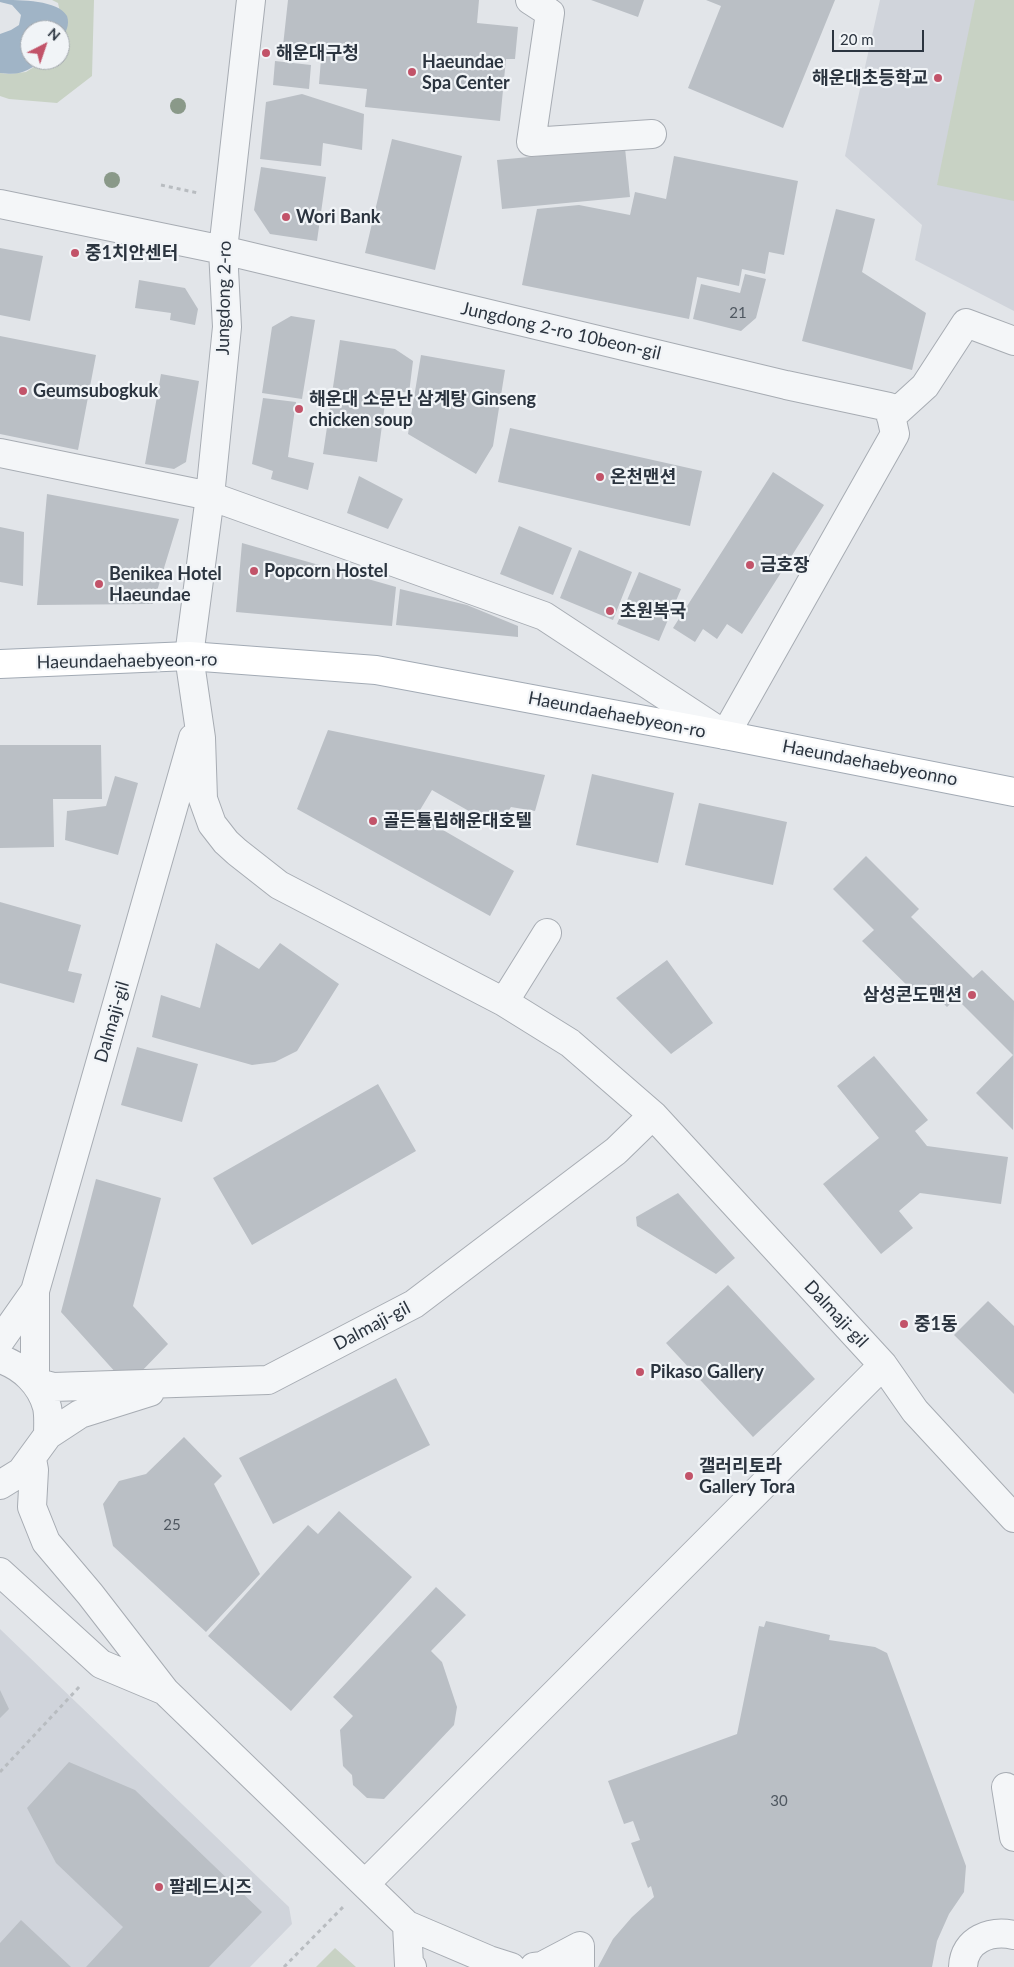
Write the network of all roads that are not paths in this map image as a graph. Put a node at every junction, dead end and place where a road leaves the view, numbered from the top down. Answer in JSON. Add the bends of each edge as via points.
{"nodes":[{"id":1,"x":251,"y":0,"type":"edge"},
{"id":2,"x":530,"y":0,"type":"edge"},
{"id":3,"x":652,"y":134,"type":"dead end"},
{"id":4,"x":0,"y":204,"type":"edge"},
{"id":5,"x":223,"y":250,"type":"junction"},
{"id":6,"x":1014,"y":341,"type":"edge"},
{"id":7,"x":891,"y":417,"type":"junction"},
{"id":8,"x":0,"y":453,"type":"edge"},
{"id":9,"x":210,"y":496,"type":"junction"},
{"id":10,"x":189,"y":656,"type":"junction"},
{"id":11,"x":0,"y":664,"type":"edge"},
{"id":12,"x":198,"y":722,"type":"junction"},
{"id":13,"x":726,"y":735,"type":"junction"},
{"id":14,"x":1014,"y":792,"type":"edge"},
{"id":15,"x":548,"y":934,"type":"dead end"},
{"id":16,"x":504,"y":1002,"type":"junction"},
{"id":17,"x":653,"y":1115,"type":"junction"},
{"id":18,"x":35,"y":1292,"type":"junction"},
{"id":19,"x":0,"y":1342,"type":"edge"},
{"id":20,"x":0,"y":1359,"type":"edge"},
{"id":21,"x":883,"y":1365,"type":"junction"},
{"id":22,"x":35,"y":1382,"type":"junction"},
{"id":23,"x":176,"y":1383,"type":"junction"},
{"id":24,"x":48,"y":1435,"type":"junction"},
{"id":25,"x":32,"y":1459,"type":"junction"},
{"id":26,"x":0,"y":1485,"type":"edge"},
{"id":27,"x":1014,"y":1518,"type":"edge"},
{"id":28,"x":0,"y":1572,"type":"edge"},
{"id":29,"x":165,"y":1691,"type":"junction"},
{"id":30,"x":1006,"y":1787,"type":"dead end"},
{"id":31,"x":1014,"y":1837,"type":"edge"},
{"id":32,"x":365,"y":1884,"type":"junction"},
{"id":33,"x":407,"y":1925,"type":"junction"},
{"id":34,"x":1014,"y":1935,"type":"edge"},
{"id":35,"x":492,"y":1965,"type":"edge"},
{"id":36,"x":412,"y":1967,"type":"edge"},
{"id":37,"x":534,"y":1967,"type":"edge"},
{"id":38,"x":580,"y":1967,"type":"edge"},
{"id":39,"x":963,"y":1967,"type":"edge"}],
"edges":[{"from":1,"to":5,"type":"street","name":"Jungdong 2-ro"},
{"from":2,"to":3,"type":"street","via":[[550,14],[532,142]]},
{"from":4,"to":5,"type":"street"},
{"from":5,"to":7,"type":"street","name":"Jungdong 2-ro 10beon-gil","via":[[888,406]]},
{"from":5,"to":9,"type":"street","name":"Jungdong 2-ro","via":[[227,327]]},
{"from":6,"to":7,"type":"street","via":[[966,323],[925,386]]},
{"from":7,"to":13,"type":"street","via":[[895,434]]},
{"from":8,"to":9,"type":"street","name":"Haeundaehaebyeon-ro"},
{"from":9,"to":10,"type":"street","name":"Jungdong 2-ro"},
{"from":9,"to":13,"type":"street","name":"Haeundaehaebyeon-ro","via":[[544,616]]},
{"from":10,"to":11,"type":"main road","name":"Haeundaehaebyeon-ro"},
{"from":10,"to":12,"type":"street","name":"Dalmaji-gil"},
{"from":10,"to":13,"type":"main road","name":"Haeundaehaebyeon-ro","via":[[376,670]]},
{"from":12,"to":16,"type":"street","name":"Dalmaji-gil","via":[[202,738],[203,799],[212,824],[231,847],[279,885]]},
{"from":12,"to":18,"type":"street","name":"Dalmaji-gil"},
{"from":13,"to":14,"type":"main road","name":"Haeundaehaebyeonno"},
{"from":15,"to":16,"type":"street"},
{"from":16,"to":17,"type":"street","name":"Dalmaji-gil","via":[[570,1043]]},
{"from":17,"to":21,"type":"street","name":"Dalmaji-gil"},
{"from":17,"to":23,"type":"street","name":"Dalmaji-gil","via":[[616,1151],[414,1304],[268,1380]]},
{"from":18,"to":19,"type":"street","name":"Dalmaji-gil"},
{"from":18,"to":22,"type":"street"},
{"from":20,"to":22,"type":"street","via":[[13,1363]]},
{"from":21,"to":27,"type":"street","name":"Dalmaji-gil","via":[[915,1411]]},
{"from":21,"to":32,"type":"street"},
{"from":22,"to":23,"type":"street","name":"Dalmaji-gil","via":[[53,1387]]},
{"from":22,"to":24,"type":"street","via":[[46,1407]]},
{"from":23,"to":24,"type":"street","via":[[80,1414]]},
{"from":24,"to":25,"type":"street"},
{"from":25,"to":26,"type":"street","via":[[21,1472]]},
{"from":25,"to":29,"type":"street","via":[[32,1508],[46,1542]]},
{"from":28,"to":29,"type":"street","via":[[101,1664]]},
{"from":29,"to":32,"type":"street"},
{"from":30,"to":31,"type":"street"},
{"from":32,"to":33,"type":"street"},
{"from":33,"to":35,"type":"street"},
{"from":33,"to":36,"type":"street"},
{"from":34,"to":39,"type":"street","via":[[1002,1932],[977,1940],[968,1950]]},
{"from":37,"to":38,"type":"street","via":[[580,1946]]}]}
